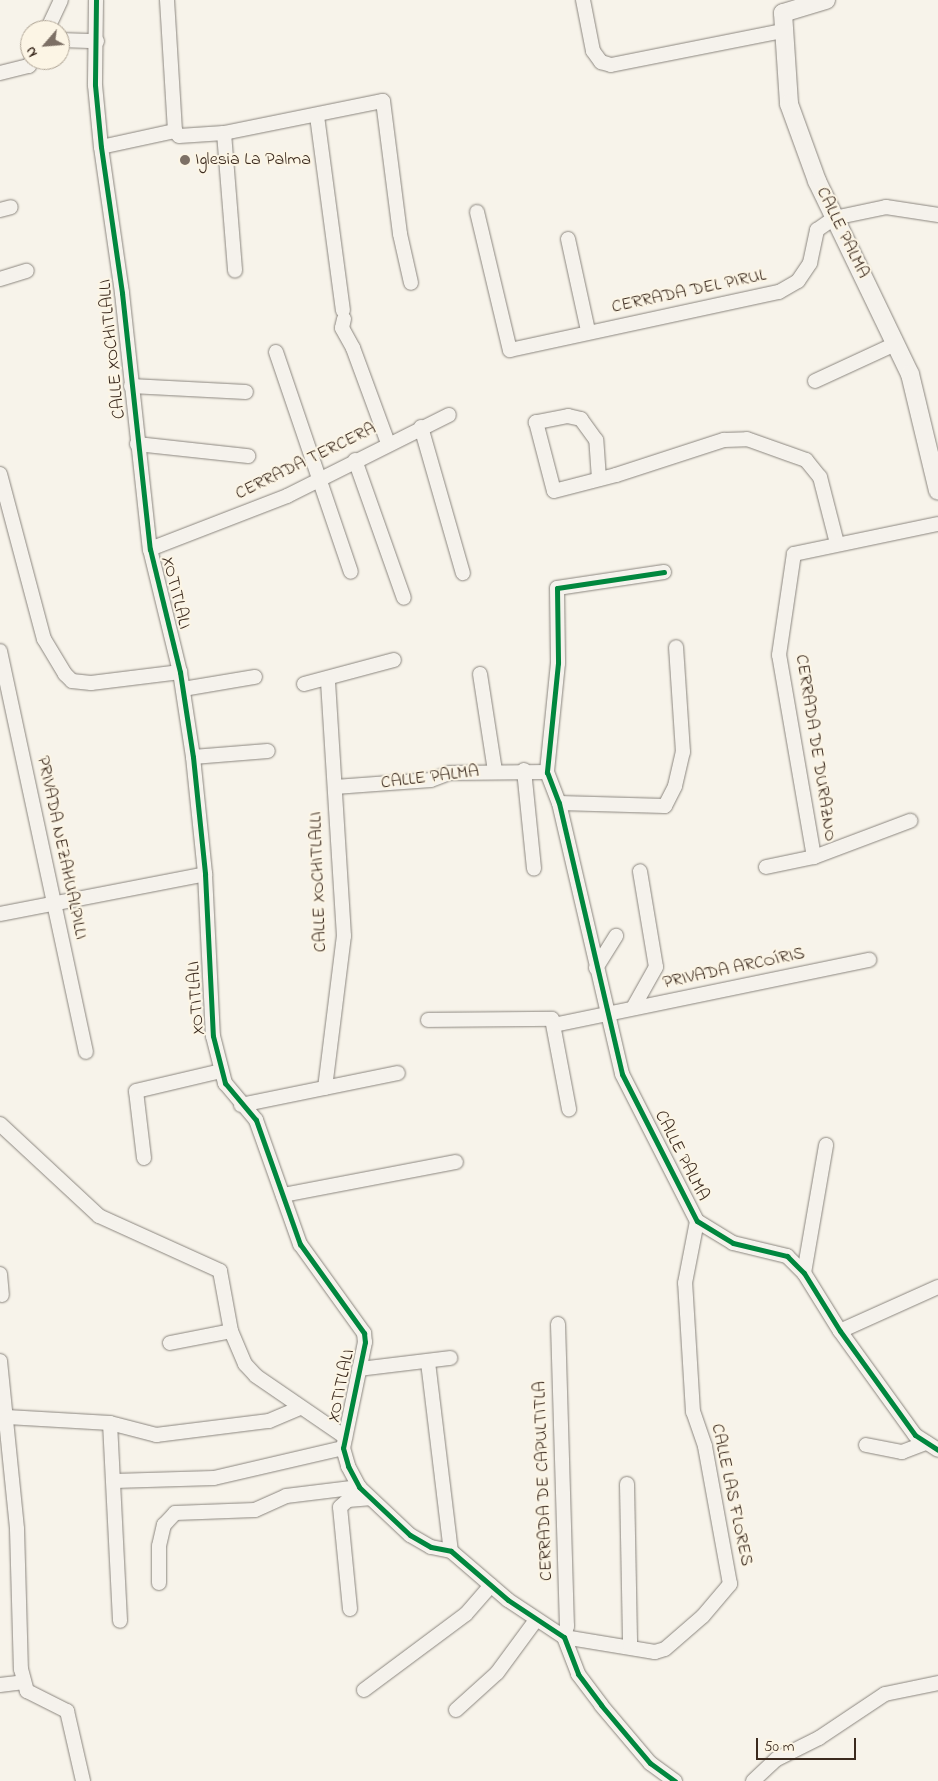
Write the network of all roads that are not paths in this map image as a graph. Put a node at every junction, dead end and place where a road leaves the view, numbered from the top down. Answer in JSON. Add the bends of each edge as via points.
{"nodes":[{"id":1,"x":61,"y":0,"type":"edge"},
{"id":2,"x":96,"y":0,"type":"edge"},
{"id":3,"x":166,"y":0,"type":"edge"},
{"id":4,"x":583,"y":0,"type":"edge"},
{"id":5,"x":826,"y":0,"type":"edge"},
{"id":6,"x":52,"y":20,"type":"edge"},
{"id":7,"x":782,"y":30,"type":"junction"},
{"id":8,"x":70,"y":40,"type":"edge"},
{"id":9,"x":97,"y":41,"type":"junction"},
{"id":10,"x":20,"y":68,"type":"edge"},
{"id":11,"x":0,"y":73,"type":"edge"},
{"id":12,"x":317,"y":116,"type":"junction"},
{"id":13,"x":175,"y":131,"type":"junction"},
{"id":14,"x":224,"y":133,"type":"junction"},
{"id":15,"x":101,"y":147,"type":"junction"},
{"id":16,"x":476,"y":212,"type":"dead end"},
{"id":17,"x":938,"y":215,"type":"edge"},
{"id":18,"x":834,"y":218,"type":"junction"},
{"id":19,"x":568,"y":239,"type":"dead end"},
{"id":20,"x":234,"y":270,"type":"dead end"},
{"id":21,"x":27,"y":272,"type":"dead end"},
{"id":22,"x":0,"y":279,"type":"edge"},
{"id":23,"x":411,"y":283,"type":"dead end"},
{"id":24,"x":588,"y":331,"type":"junction"},
{"id":25,"x":895,"y":344,"type":"junction"},
{"id":26,"x":276,"y":352,"type":"dead end"},
{"id":27,"x":816,"y":381,"type":"dead end"},
{"id":28,"x":131,"y":386,"type":"junction"},
{"id":29,"x":246,"y":392,"type":"dead end"},
{"id":30,"x":449,"y":415,"type":"dead end"},
{"id":31,"x":422,"y":427,"type":"junction"},
{"id":32,"x":388,"y":443,"type":"junction"},
{"id":33,"x":137,"y":444,"type":"junction"},
{"id":34,"x":248,"y":456,"type":"dead end"},
{"id":35,"x":355,"y":460,"type":"junction"},
{"id":36,"x":0,"y":474,"type":"edge"},
{"id":37,"x":320,"y":479,"type":"junction"},
{"id":38,"x":599,"y":479,"type":"junction"},
{"id":39,"x":938,"y":491,"type":"edge"},
{"id":40,"x":938,"y":524,"type":"edge"},
{"id":41,"x":837,"y":543,"type":"junction"},
{"id":42,"x":150,"y":549,"type":"junction"},
{"id":43,"x":351,"y":572,"type":"dead end"},
{"id":44,"x":664,"y":572,"type":"dead end"},
{"id":45,"x":463,"y":573,"type":"dead end"},
{"id":46,"x":404,"y":598,"type":"dead end"},
{"id":47,"x":676,"y":647,"type":"dead end"},
{"id":48,"x":0,"y":651,"type":"edge"},
{"id":49,"x":394,"y":660,"type":"dead end"},
{"id":50,"x":180,"y":672,"type":"junction"},
{"id":51,"x":480,"y":674,"type":"dead end"},
{"id":52,"x":255,"y":677,"type":"dead end"},
{"id":53,"x":328,"y":679,"type":"junction"},
{"id":54,"x":304,"y":684,"type":"dead end"},
{"id":55,"x":183,"y":689,"type":"junction"},
{"id":56,"x":268,"y":751,"type":"dead end"},
{"id":57,"x":192,"y":757,"type":"junction"},
{"id":58,"x":524,"y":770,"type":"junction"},
{"id":59,"x":495,"y":771,"type":"junction"},
{"id":60,"x":548,"y":772,"type":"junction"},
{"id":61,"x":335,"y":787,"type":"junction"},
{"id":62,"x":559,"y":803,"type":"junction"},
{"id":63,"x":910,"y":821,"type":"dead end"},
{"id":64,"x":814,"y":857,"type":"junction"},
{"id":65,"x":766,"y":867,"type":"dead end"},
{"id":66,"x":534,"y":868,"type":"dead end"},
{"id":67,"x":640,"y":871,"type":"dead end"},
{"id":68,"x":205,"y":874,"type":"junction"},
{"id":69,"x":54,"y":902,"type":"junction"},
{"id":70,"x":0,"y":914,"type":"edge"},
{"id":71,"x":616,"y":936,"type":"dead end"},
{"id":72,"x":869,"y":960,"type":"dead end"},
{"id":73,"x":596,"y":968,"type":"junction"},
{"id":74,"x":634,"y":1008,"type":"junction"},
{"id":75,"x":606,"y":1013,"type":"junction"},
{"id":76,"x":428,"y":1020,"type":"dead end"},
{"id":77,"x":554,"y":1025,"type":"junction"},
{"id":78,"x":86,"y":1052,"type":"dead end"},
{"id":79,"x":220,"y":1071,"type":"junction"},
{"id":80,"x":398,"y":1073,"type":"dead end"},
{"id":81,"x":325,"y":1088,"type":"junction"},
{"id":82,"x":241,"y":1105,"type":"junction"},
{"id":83,"x":569,"y":1109,"type":"dead end"},
{"id":84,"x":0,"y":1124,"type":"edge"},
{"id":85,"x":826,"y":1145,"type":"dead end"},
{"id":86,"x":144,"y":1158,"type":"dead end"},
{"id":87,"x":456,"y":1162,"type":"dead end"},
{"id":88,"x":284,"y":1195,"type":"junction"},
{"id":89,"x":697,"y":1221,"type":"junction"},
{"id":90,"x":804,"y":1272,"type":"junction"},
{"id":91,"x":0,"y":1274,"type":"edge"},
{"id":92,"x":938,"y":1287,"type":"edge"},
{"id":93,"x":2,"y":1295,"type":"dead end"},
{"id":94,"x":558,"y":1324,"type":"dead end"},
{"id":95,"x":231,"y":1331,"type":"junction"},
{"id":96,"x":840,"y":1331,"type":"junction"},
{"id":97,"x":170,"y":1344,"type":"dead end"},
{"id":98,"x":450,"y":1358,"type":"dead end"},
{"id":99,"x":0,"y":1361,"type":"edge"},
{"id":100,"x":428,"y":1362,"type":"junction"},
{"id":101,"x":360,"y":1370,"type":"junction"},
{"id":102,"x":300,"y":1408,"type":"junction"},
{"id":103,"x":7,"y":1417,"type":"junction"},
{"id":104,"x":110,"y":1423,"type":"junction"},
{"id":105,"x":344,"y":1442,"type":"junction"},
{"id":106,"x":926,"y":1443,"type":"junction"},
{"id":107,"x":866,"y":1445,"type":"dead end"},
{"id":108,"x":938,"y":1450,"type":"edge"},
{"id":109,"x":114,"y":1481,"type":"junction"},
{"id":110,"x":627,"y":1484,"type":"dead end"},
{"id":111,"x":359,"y":1487,"type":"junction"},
{"id":112,"x":369,"y":1498,"type":"junction"},
{"id":113,"x":451,"y":1551,"type":"junction"},
{"id":114,"x":159,"y":1583,"type":"dead end"},
{"id":115,"x":491,"y":1585,"type":"junction"},
{"id":116,"x":350,"y":1609,"type":"dead end"},
{"id":117,"x":536,"y":1620,"type":"junction"},
{"id":118,"x":120,"y":1621,"type":"dead end"},
{"id":119,"x":564,"y":1637,"type":"junction"},
{"id":120,"x":630,"y":1647,"type":"junction"},
{"id":121,"x":24,"y":1682,"type":"junction"},
{"id":122,"x":938,"y":1683,"type":"edge"},
{"id":123,"x":0,"y":1686,"type":"edge"},
{"id":124,"x":364,"y":1690,"type":"dead end"},
{"id":125,"x":456,"y":1710,"type":"dead end"},
{"id":126,"x":83,"y":1781,"type":"edge"},
{"id":127,"x":675,"y":1781,"type":"edge"},
{"id":128,"x":753,"y":1781,"type":"edge"}],
"edges":[{"from":1,"to":6,"type":"street"},
{"from":2,"to":9,"type":"street","name":"CALLE XOCHITLALLI"},
{"from":3,"to":13,"type":"street"},
{"from":4,"to":7,"type":"street","via":[[594,52],[601,62],[611,65]]},
{"from":5,"to":7,"type":"street","name":"CALLE PALMA","via":[[783,13]]},
{"from":7,"to":18,"type":"street","name":"CALLE PALMA","via":[[789,104]]},
{"from":8,"to":9,"type":"street"},
{"from":9,"to":15,"type":"street","name":"CALLE XOCHITLALLI","via":[[95,84]]},
{"from":10,"to":11,"type":"street"},
{"from":12,"to":14,"type":"street"},
{"from":12,"to":23,"type":"street","via":[[383,101],[400,234]]},
{"from":12,"to":32,"type":"street","via":[[344,314],[342,328],[353,348]]},
{"from":13,"to":14,"type":"street","via":[[179,136]]},
{"from":13,"to":15,"type":"street"},
{"from":14,"to":20,"type":"street"},
{"from":15,"to":28,"type":"street","name":"CALLE XOCHITLALLI"},
{"from":16,"to":24,"type":"street","name":"CERRADA DEL PIRUL","via":[[510,350]]},
{"from":17,"to":18,"type":"street","via":[[886,207]]},
{"from":18,"to":24,"type":"street","name":"CERRADA DEL PIRUL","via":[[817,230],[810,263],[798,281],[779,292]]},
{"from":18,"to":25,"type":"street","name":"CALLE PALMA"},
{"from":19,"to":24,"type":"street"},
{"from":21,"to":22,"type":"street"},
{"from":25,"to":27,"type":"street"},
{"from":25,"to":39,"type":"street","name":"CALLE PALMA","via":[[910,374]]},
{"from":26,"to":37,"type":"street"},
{"from":28,"to":29,"type":"street"},
{"from":28,"to":33,"type":"street","name":"CALLE XOCHITLALLI"},
{"from":30,"to":31,"type":"street","name":"CERRADA TERCERA"},
{"from":31,"to":32,"type":"street","name":"CERRADA TERCERA"},
{"from":31,"to":45,"type":"street"},
{"from":32,"to":35,"type":"street","name":"CERRADA TERCERA"},
{"from":33,"to":34,"type":"street"},
{"from":33,"to":42,"type":"street","name":"CALLE XOCHITLALLI"},
{"from":35,"to":37,"type":"street","name":"CERRADA TERCERA"},
{"from":35,"to":46,"type":"street"},
{"from":36,"to":50,"type":"street","via":[[44,639],[65,674],[72,680],[91,683]]},
{"from":37,"to":42,"type":"street","name":"CERRADA TERCERA","via":[[287,496]]},
{"from":37,"to":43,"type":"street"},
{"from":38,"to":38,"type":"street","via":[[554,491],[536,422],[568,416],[581,418],[590,427],[599,452]]},
{"from":38,"to":41,"type":"street","via":[[724,440],[747,439],[815,466]]},
{"from":40,"to":41,"type":"street","name":"CERRADA DE DURAZNO"},
{"from":41,"to":64,"type":"street","name":"CERRADA DE DURAZNO","via":[[794,554],[779,656]]},
{"from":42,"to":50,"type":"street","name":"XOTITLALI"},
{"from":44,"to":60,"type":"street","via":[[557,588],[558,663]]},
{"from":47,"to":62,"type":"street","via":[[683,752],[675,786],[665,806]]},
{"from":48,"to":69,"type":"street","name":"PRIVADA NEZAHUALPILLI"},
{"from":49,"to":53,"type":"street"},
{"from":50,"to":55,"type":"street","name":"XOTITLALI"},
{"from":51,"to":59,"type":"street"},
{"from":52,"to":55,"type":"street"},
{"from":53,"to":54,"type":"street"},
{"from":53,"to":61,"type":"street","name":"CALLE XOCHITLALLI"},
{"from":55,"to":57,"type":"street","name":"XOTITLALI"},
{"from":56,"to":57,"type":"street"},
{"from":57,"to":68,"type":"street","name":"XOTITLALI"},
{"from":58,"to":59,"type":"street","name":"CALLE PALMA"},
{"from":58,"to":60,"type":"street","name":"CALLE PALMA"},
{"from":58,"to":66,"type":"street"},
{"from":59,"to":61,"type":"street","name":"CALLE PALMA","via":[[449,773],[431,780],[391,785]]},
{"from":60,"to":62,"type":"street","name":"CALLE PALMA"},
{"from":61,"to":81,"type":"street","name":"CALLE XOCHITLALLI","via":[[344,936]]},
{"from":62,"to":73,"type":"street","name":"CALLE PALMA"},
{"from":63,"to":64,"type":"street","name":"CERRADA DE DURAZNO"},
{"from":64,"to":65,"type":"street","name":"CERRADA DE DURAZNO"},
{"from":67,"to":74,"type":"street","via":[[656,967]]},
{"from":68,"to":69,"type":"street"},
{"from":68,"to":79,"type":"street","name":"XOTITLALI","via":[[209,1003]]},
{"from":69,"to":70,"type":"street"},
{"from":69,"to":78,"type":"street","name":"PRIVADA NEZAHUALPILLI"},
{"from":71,"to":73,"type":"street"},
{"from":72,"to":74,"type":"street","name":"PRIVADA ARCOÍRIS"},
{"from":73,"to":75,"type":"street","name":"CALLE PALMA"},
{"from":74,"to":75,"type":"street","name":"PRIVADA ARCOÍRIS"},
{"from":75,"to":77,"type":"street"},
{"from":75,"to":89,"type":"street","name":"CALLE PALMA","via":[[622,1074]]},
{"from":76,"to":77,"type":"street","via":[[547,1016]]},
{"from":77,"to":83,"type":"street"},
{"from":79,"to":82,"type":"street","name":"XOTITLALI","via":[[231,1095]]},
{"from":79,"to":86,"type":"street","via":[[136,1091]]},
{"from":80,"to":81,"type":"street"},
{"from":81,"to":82,"type":"street"},
{"from":82,"to":88,"type":"street","name":"XOTITLALI","via":[[256,1120]]},
{"from":84,"to":95,"type":"street","via":[[99,1216],[214,1265],[223,1279]]},
{"from":85,"to":90,"type":"street"},
{"from":87,"to":88,"type":"street"},
{"from":88,"to":101,"type":"street","name":"XOTITLALI","via":[[309,1260],[364,1333]]},
{"from":89,"to":90,"type":"street","name":"CALLE PALMA","via":[[732,1243],[787,1256]]},
{"from":89,"to":120,"type":"street","name":"CALLE LAS FLORES","via":[[685,1283],[693,1412],[705,1446],[730,1584],[703,1616],[665,1649],[655,1652]]},
{"from":90,"to":96,"type":"street","name":"CALLE PALMA"},
{"from":91,"to":93,"type":"street"},
{"from":92,"to":96,"type":"street"},
{"from":94,"to":119,"type":"street","name":"CERRADA DE CAPULTITLA","via":[[567,1626]]},
{"from":95,"to":97,"type":"street"},
{"from":95,"to":102,"type":"street","via":[[245,1364]]},
{"from":96,"to":106,"type":"street","name":"CALLE PALMA","via":[[915,1435]]},
{"from":98,"to":100,"type":"street"},
{"from":99,"to":103,"type":"street"},
{"from":100,"to":101,"type":"street"},
{"from":100,"to":113,"type":"street"},
{"from":101,"to":105,"type":"street","name":"XOTITLALI"},
{"from":102,"to":104,"type":"street","via":[[269,1421],[208,1431],[156,1435]]},
{"from":102,"to":105,"type":"street"},
{"from":103,"to":104,"type":"street"},
{"from":103,"to":121,"type":"street"},
{"from":104,"to":109,"type":"street"},
{"from":105,"to":109,"type":"street","via":[[214,1478]]},
{"from":105,"to":111,"type":"street"},
{"from":106,"to":107,"type":"street","via":[[902,1452]]},
{"from":106,"to":108,"type":"street","name":"CALLE PALMA"},
{"from":109,"to":118,"type":"street"},
{"from":110,"to":120,"type":"street"},
{"from":111,"to":112,"type":"street"},
{"from":111,"to":114,"type":"street","via":[[286,1496],[255,1510],[175,1513],[164,1525],[159,1546]]},
{"from":112,"to":113,"type":"street","via":[[410,1535],[431,1547]]},
{"from":112,"to":116,"type":"street","via":[[348,1500],[340,1507]]},
{"from":113,"to":115,"type":"street"},
{"from":115,"to":117,"type":"street"},
{"from":115,"to":124,"type":"street","via":[[466,1614]]},
{"from":117,"to":119,"type":"street"},
{"from":117,"to":125,"type":"street","via":[[497,1673]]},
{"from":119,"to":120,"type":"street","name":"CALLE LAS FLORES"},
{"from":119,"to":127,"type":"street","via":[[578,1674],[601,1705],[650,1763]]},
{"from":121,"to":123,"type":"street"},
{"from":121,"to":126,"type":"street","via":[[34,1696],[66,1711]]},
{"from":122,"to":128,"type":"street","via":[[885,1694],[819,1738],[777,1759]]}]}
